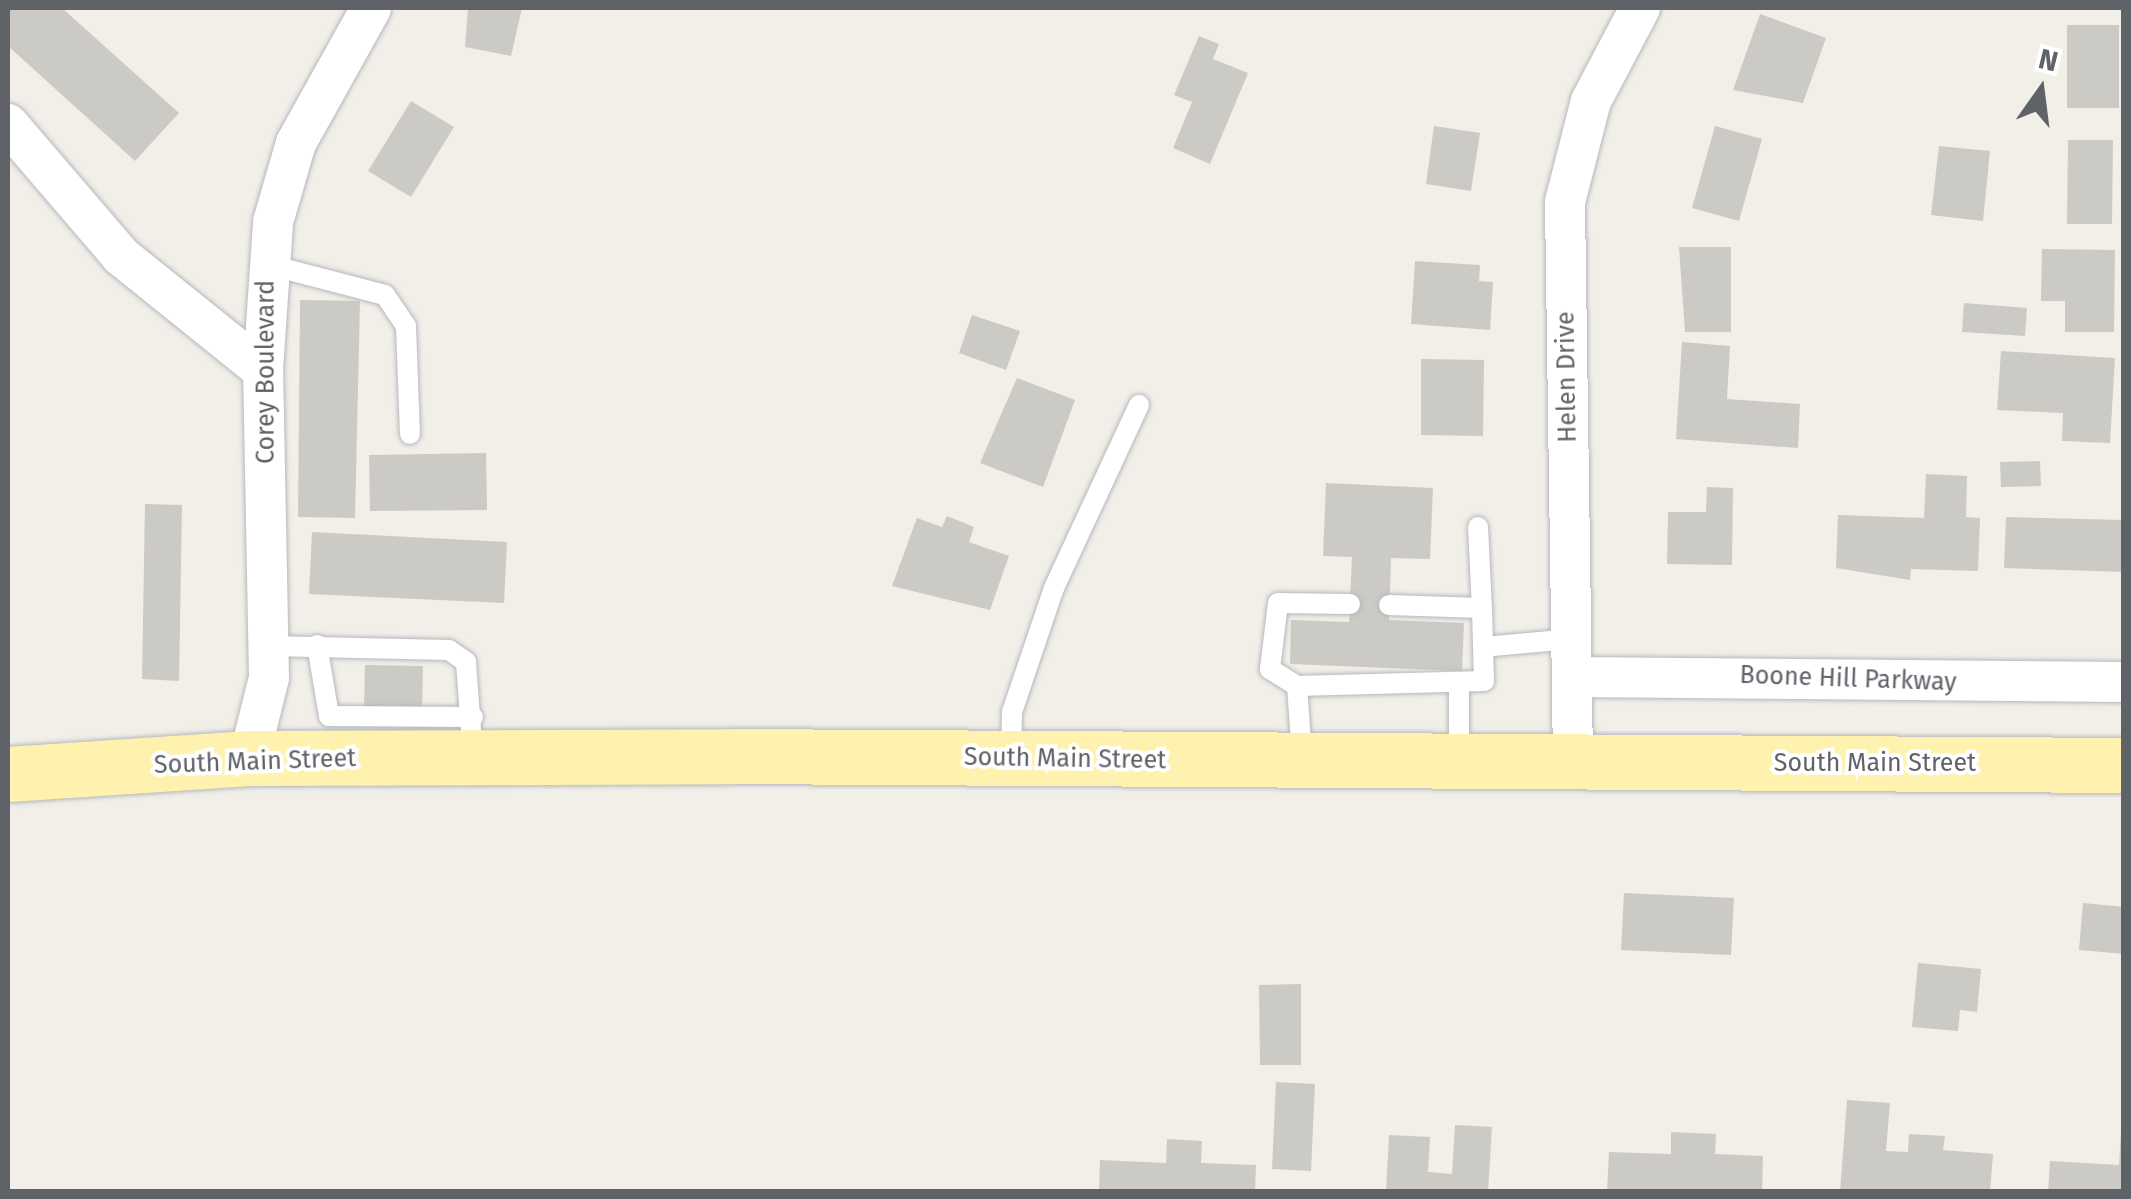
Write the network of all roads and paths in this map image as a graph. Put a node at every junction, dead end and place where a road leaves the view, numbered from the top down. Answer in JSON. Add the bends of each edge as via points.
{"nodes":[{"id":1,"x":371,"y":8,"type":"edge"},
{"id":2,"x":1640,"y":8,"type":"edge"},
{"id":3,"x":8,"y":124,"type":"edge"},
{"id":4,"x":266,"y":264,"type":"junction"},
{"id":5,"x":263,"y":370,"type":"junction"},
{"id":6,"x":1139,"y":406,"type":"dead end"},
{"id":7,"x":410,"y":434,"type":"dead end"},
{"id":8,"x":1478,"y":527,"type":"dead end"},
{"id":9,"x":1389,"y":605,"type":"dead end"},
{"id":10,"x":1482,"y":608,"type":"junction"},
{"id":11,"x":1339,"y":610,"type":"dead end"},
{"id":12,"x":317,"y":645,"type":"junction"},
{"id":13,"x":268,"y":646,"type":"junction"},
{"id":14,"x":1483,"y":648,"type":"junction"},
{"id":15,"x":1571,"y":658,"type":"junction"},
{"id":16,"x":1459,"y":682,"type":"junction"},
{"id":17,"x":2124,"y":682,"type":"edge"},
{"id":18,"x":1297,"y":686,"type":"junction"},
{"id":19,"x":330,"y":737,"type":"junction"},
{"id":20,"x":473,"y":738,"type":"junction"},
{"id":21,"x":248,"y":758,"type":"junction"},
{"id":22,"x":1011,"y":758,"type":"junction"},
{"id":23,"x":1302,"y":759,"type":"junction"},
{"id":24,"x":1458,"y":760,"type":"junction"},
{"id":25,"x":1573,"y":762,"type":"junction"},
{"id":26,"x":2124,"y":765,"type":"edge"},
{"id":27,"x":8,"y":774,"type":"edge"}],
"edges":[{"from":1,"to":4,"type":"street","name":"Corey Boulevard","via":[[296,142]]},
{"from":2,"to":15,"type":"street","name":"Helen Drive","via":[[1591,100],[1566,202]]},
{"from":3,"to":5,"type":"street","via":[[121,256]]},
{"from":4,"to":5,"type":"street","name":"Corey Boulevard"},
{"from":4,"to":7,"type":"lane","via":[[385,295],[406,326]]},
{"from":5,"to":13,"type":"street","name":"Corey Boulevard"},
{"from":6,"to":22,"type":"lane","via":[[1054,588],[1012,712]]},
{"from":8,"to":10,"type":"lane"},
{"from":9,"to":10,"type":"lane","via":[[1423,614]]},
{"from":10,"to":14,"type":"lane"},
{"from":11,"to":18,"type":"lane","via":[[1278,603],[1270,669]]},
{"from":12,"to":13,"type":"lane"},
{"from":12,"to":19,"type":"lane"},
{"from":12,"to":20,"type":"lane","via":[[449,650],[466,662]]},
{"from":13,"to":21,"type":"street","name":"Corey Boulevard"},
{"from":14,"to":15,"type":"lane"},
{"from":14,"to":16,"type":"lane","via":[[1484,681]]},
{"from":15,"to":17,"type":"street","name":"Boone Hill Parkway"},
{"from":15,"to":25,"type":"street","name":"Helen Drive"},
{"from":16,"to":18,"type":"lane","via":[[1332,676]]},
{"from":16,"to":24,"type":"lane"},
{"from":18,"to":23,"type":"lane"},
{"from":19,"to":20,"type":"main road","name":"South Main Street"},
{"from":19,"to":21,"type":"main road","name":"South Main Street"},
{"from":20,"to":22,"type":"main road","name":"South Main Street"},
{"from":21,"to":27,"type":"main road","name":"South Main Street"},
{"from":22,"to":23,"type":"main road","name":"South Main Street"},
{"from":23,"to":24,"type":"main road","name":"South Main Street"},
{"from":24,"to":25,"type":"main road","name":"South Main Street"},
{"from":25,"to":26,"type":"main road","name":"South Main Street"}]}
